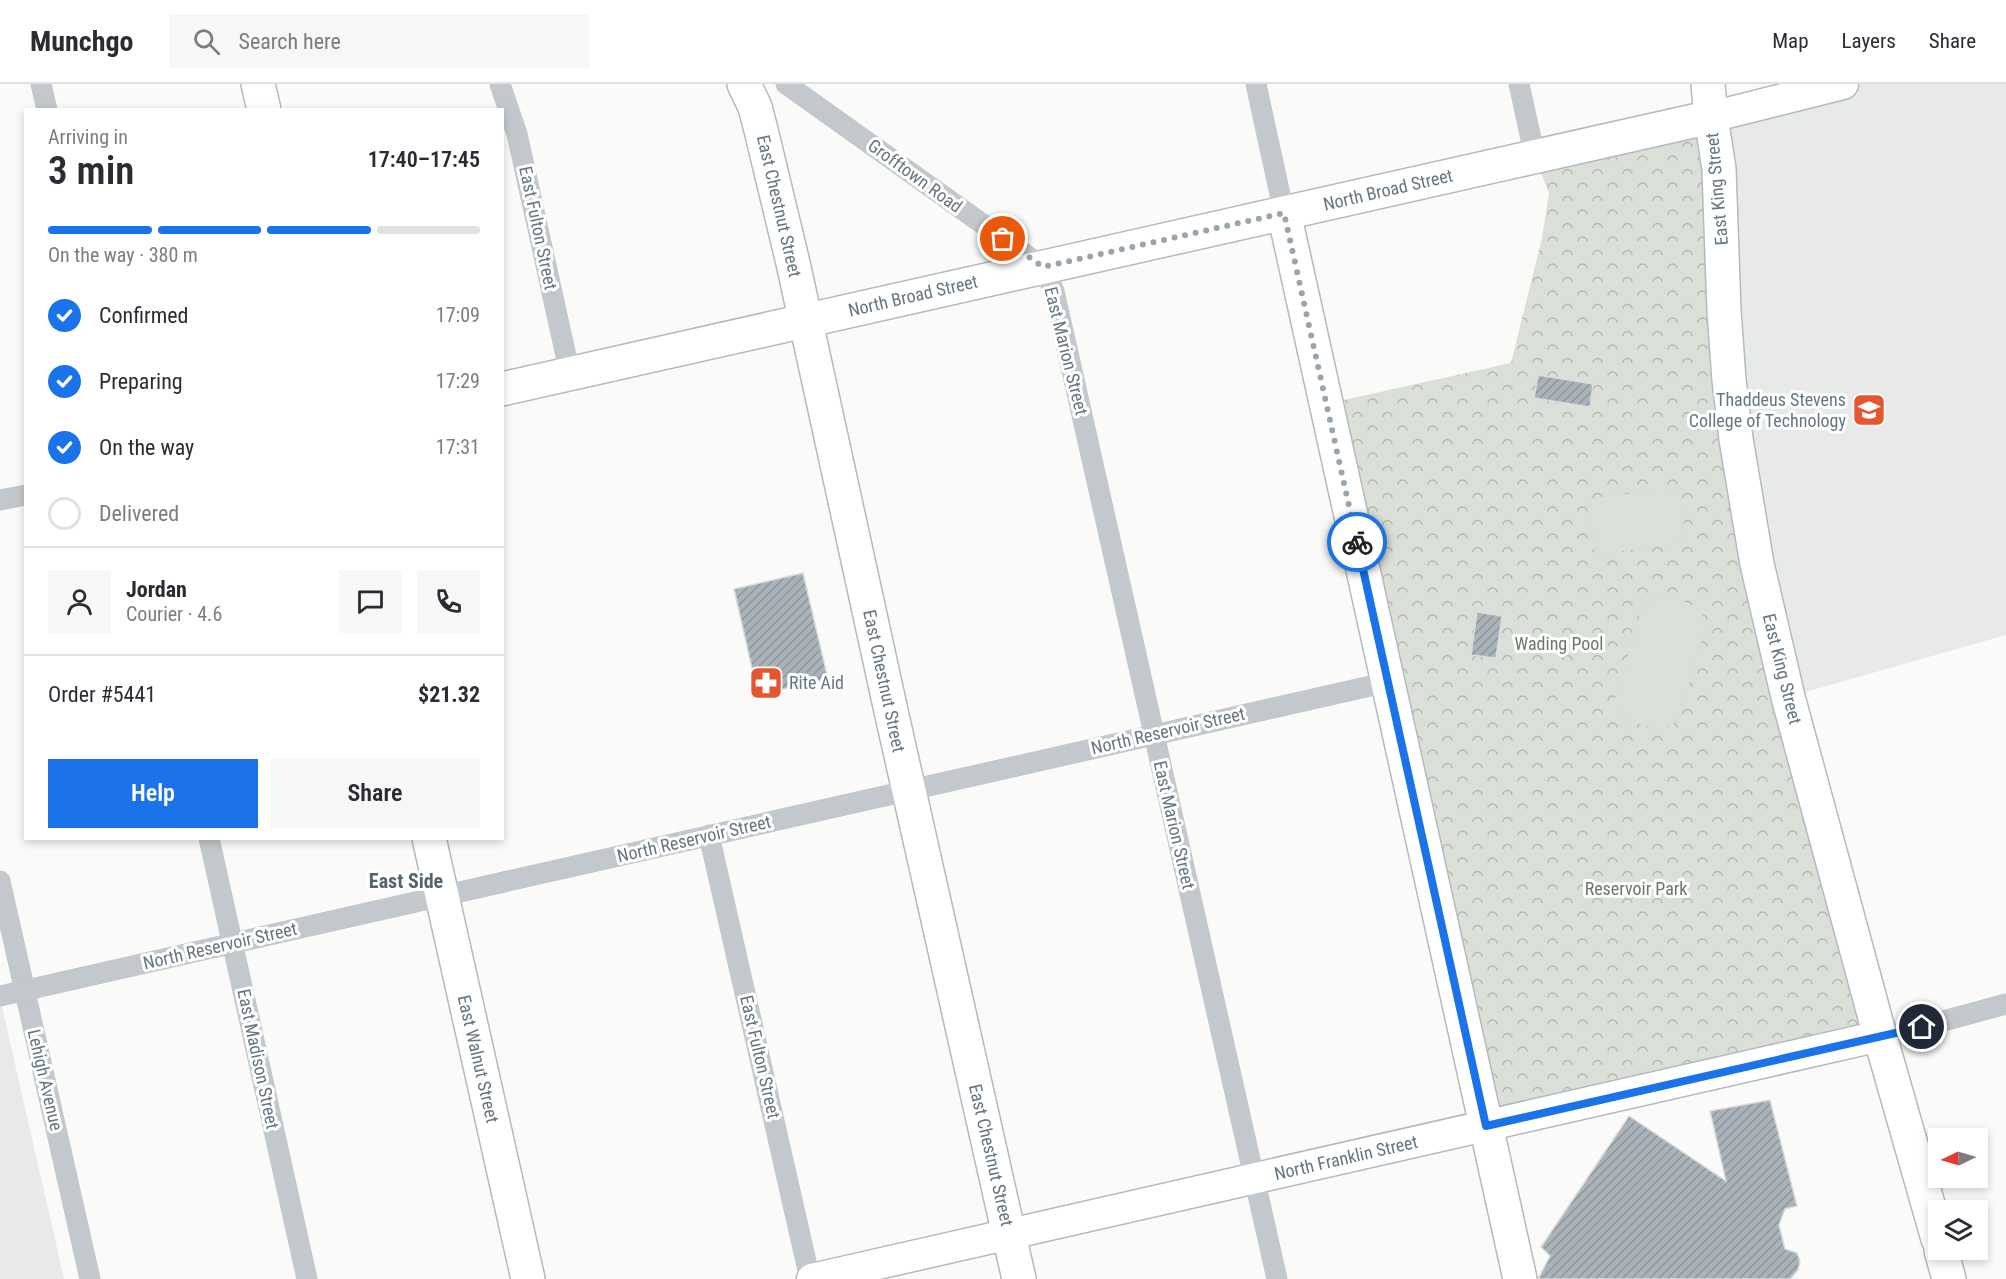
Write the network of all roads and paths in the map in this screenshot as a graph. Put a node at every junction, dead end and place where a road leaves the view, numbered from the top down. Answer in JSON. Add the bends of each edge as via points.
{"nodes":[{"id":1,"x":42,"y":84,"type":"edge"},
{"id":2,"x":258,"y":84,"type":"edge"},
{"id":3,"x":500,"y":84,"type":"edge"},
{"id":4,"x":744,"y":84,"type":"edge"},
{"id":5,"x":786,"y":84,"type":"edge"},
{"id":6,"x":1256,"y":84,"type":"edge"},
{"id":7,"x":1519,"y":84,"type":"edge"},
{"id":8,"x":1708,"y":84,"type":"edge"},
{"id":9,"x":1843,"y":84,"type":"edge"},
{"id":10,"x":47,"y":108,"type":"edge"},
{"id":11,"x":264,"y":108,"type":"edge"},
{"id":12,"x":1711,"y":117,"type":"junction"},
{"id":13,"x":1535,"y":157,"type":"junction"},
{"id":14,"x":1284,"y":213,"type":"junction"},
{"id":15,"x":1043,"y":267,"type":"junction"},
{"id":16,"x":805,"y":321,"type":"junction"},
{"id":17,"x":570,"y":374,"type":"junction"},
{"id":18,"x":504,"y":389,"type":"edge"},
{"id":19,"x":24,"y":495,"type":"edge"},
{"id":20,"x":0,"y":500,"type":"edge"},
{"id":21,"x":1388,"y":682,"type":"junction"},
{"id":22,"x":1154,"y":734,"type":"junction"},
{"id":23,"x":909,"y":790,"type":"junction"},
{"id":24,"x":709,"y":835,"type":"junction"},
{"id":25,"x":209,"y":840,"type":"edge"},
{"id":26,"x":429,"y":840,"type":"edge"},
{"id":27,"x":0,"y":881,"type":"edge"},
{"id":28,"x":442,"y":896,"type":"junction"},
{"id":29,"x":232,"y":943,"type":"junction"},
{"id":30,"x":25,"y":990,"type":"junction"},
{"id":31,"x":0,"y":996,"type":"edge"},
{"id":32,"x":2006,"y":1004,"type":"edge"},
{"id":33,"x":1880,"y":1036,"type":"junction"},
{"id":34,"x":1486,"y":1126,"type":"junction"},
{"id":35,"x":1254,"y":1179,"type":"junction"},
{"id":36,"x":1928,"y":1204,"type":"edge"},
{"id":37,"x":1009,"y":1234,"type":"junction"},
{"id":38,"x":1944,"y":1260,"type":"edge"},
{"id":39,"x":90,"y":1279,"type":"edge"},
{"id":40,"x":307,"y":1279,"type":"edge"},
{"id":41,"x":528,"y":1279,"type":"edge"},
{"id":42,"x":811,"y":1279,"type":"edge"},
{"id":43,"x":1019,"y":1279,"type":"edge"},
{"id":44,"x":1277,"y":1279,"type":"edge"},
{"id":45,"x":1520,"y":1279,"type":"edge"},
{"id":46,"x":1949,"y":1279,"type":"edge"}],
"edges":[{"from":1,"to":10,"type":"street"},
{"from":2,"to":11,"type":"main road"},
{"from":3,"to":17,"type":"street","name":"East Fulton Street","via":[[517,134]]},
{"from":4,"to":16,"type":"main road","name":"East Chestnut Street","via":[[761,130]]},
{"from":5,"to":15,"type":"street","name":"Grofftown Road"},
{"from":6,"to":14,"type":"street"},
{"from":7,"to":13,"type":"street"},
{"from":8,"to":12,"type":"main road","name":"East King Street"},
{"from":9,"to":12,"type":"main road"},
{"from":12,"to":13,"type":"main road","name":"North Broad Street"},
{"from":12,"to":33,"type":"main road","name":"East King Street","via":[[1719,169],[1731,392],[1757,564],[1788,697]]},
{"from":13,"to":14,"type":"main road","name":"North Broad Street"},
{"from":14,"to":15,"type":"main road","name":"North Broad Street"},
{"from":14,"to":21,"type":"main road"},
{"from":15,"to":16,"type":"main road","name":"North Broad Street"},
{"from":15,"to":22,"type":"street","name":"East Marion Street","via":[[1055,299]]},
{"from":16,"to":17,"type":"main road","name":"North Broad Street"},
{"from":16,"to":23,"type":"main road","name":"East Chestnut Street"},
{"from":17,"to":18,"type":"main road","name":"North Broad Street"},
{"from":19,"to":20,"type":"street"},
{"from":21,"to":22,"type":"street","name":"North Reservoir Street"},
{"from":21,"to":34,"type":"main road"},
{"from":22,"to":23,"type":"street","name":"North Reservoir Street"},
{"from":22,"to":35,"type":"street","name":"East Marion Street"},
{"from":23,"to":24,"type":"street","name":"North Reservoir Street"},
{"from":23,"to":37,"type":"main road","name":"East Chestnut Street"},
{"from":24,"to":28,"type":"street","name":"North Reservoir Street"},
{"from":24,"to":42,"type":"street","name":"East Fulton Street"},
{"from":25,"to":29,"type":"street","name":"East Madison Street"},
{"from":26,"to":28,"type":"main road","name":"East Walnut Street"},
{"from":27,"to":30,"type":"street","name":"Lehigh Avenue"},
{"from":28,"to":29,"type":"street","name":"North Reservoir Street"},
{"from":28,"to":41,"type":"main road","name":"East Walnut Street"},
{"from":29,"to":30,"type":"street","name":"North Reservoir Street"},
{"from":29,"to":40,"type":"street","name":"East Madison Street"},
{"from":30,"to":31,"type":"street","name":"North Reservoir Street"},
{"from":30,"to":39,"type":"street","name":"Lehigh Avenue"},
{"from":32,"to":33,"type":"street"},
{"from":33,"to":34,"type":"main road","name":"North Franklin Street"},
{"from":33,"to":36,"type":"main road","name":"East King Street"},
{"from":34,"to":35,"type":"main road","name":"North Franklin Street"},
{"from":34,"to":45,"type":"main road"},
{"from":35,"to":37,"type":"main road","name":"North Franklin Street"},
{"from":35,"to":44,"type":"street","name":"East Marion Street"},
{"from":37,"to":42,"type":"main road","name":"North Franklin Street"},
{"from":37,"to":43,"type":"main road","name":"East Chestnut Street"},
{"from":38,"to":46,"type":"main road"}]}
